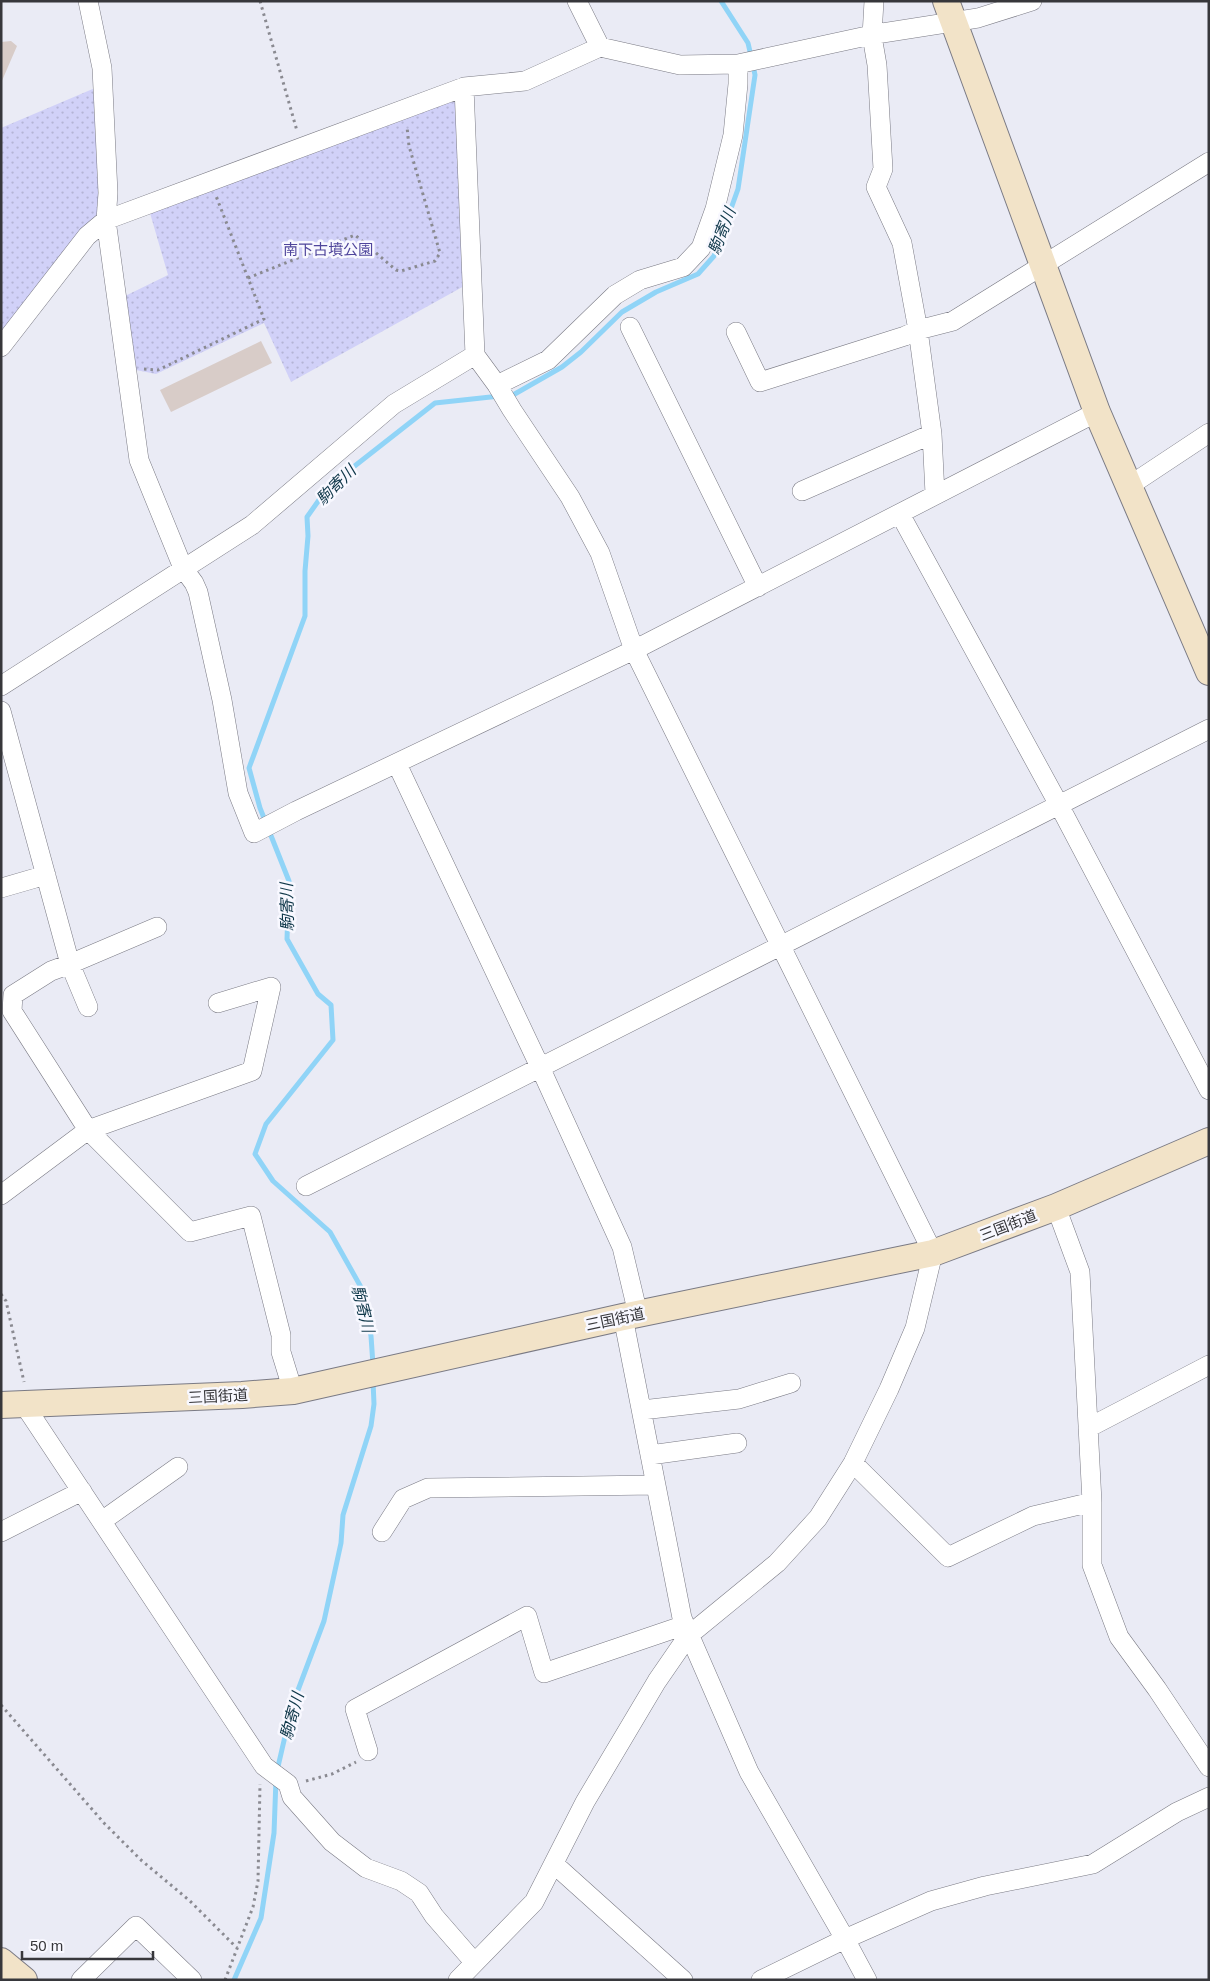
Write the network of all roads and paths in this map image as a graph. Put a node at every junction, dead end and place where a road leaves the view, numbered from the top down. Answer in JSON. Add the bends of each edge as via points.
{"nodes":[{"id":1,"x":88,"y":1,"type":"edge"},
{"id":2,"x":260,"y":1,"type":"edge"},
{"id":3,"x":577,"y":1,"type":"edge"},
{"id":4,"x":874,"y":1,"type":"edge"},
{"id":5,"x":1032,"y":1,"type":"edge"},
{"id":6,"x":949,"y":12,"type":"edge"},
{"id":7,"x":872,"y":36,"type":"junction"},
{"id":8,"x":600,"y":47,"type":"junction"},
{"id":9,"x":739,"y":64,"type":"junction"},
{"id":10,"x":464,"y":88,"type":"junction"},
{"id":11,"x":405,"y":109,"type":"junction"},
{"id":12,"x":302,"y":148,"type":"junction"},
{"id":13,"x":1209,"y":162,"type":"edge"},
{"id":14,"x":211,"y":182,"type":"junction"},
{"id":15,"x":106,"y":220,"type":"junction"},
{"id":16,"x":1043,"y":266,"type":"junction"},
{"id":17,"x":248,"y":278,"type":"junction"},
{"id":18,"x":630,"y":327,"type":"dead end"},
{"id":19,"x":918,"y":330,"type":"junction"},
{"id":20,"x":736,"y":332,"type":"dead end"},
{"id":21,"x":1,"y":347,"type":"edge"},
{"id":22,"x":475,"y":355,"type":"junction"},
{"id":23,"x":126,"y":367,"type":"junction"},
{"id":24,"x":497,"y":385,"type":"junction"},
{"id":25,"x":1098,"y":412,"type":"junction"},
{"id":26,"x":1209,"y":433,"type":"edge"},
{"id":27,"x":932,"y":434,"type":"junction"},
{"id":28,"x":1129,"y":486,"type":"junction"},
{"id":29,"x":802,"y":491,"type":"dead end"},
{"id":30,"x":935,"y":494,"type":"junction"},
{"id":31,"x":900,"y":514,"type":"junction"},
{"id":32,"x":183,"y":568,"type":"junction"},
{"id":33,"x":758,"y":586,"type":"junction"},
{"id":34,"x":634,"y":650,"type":"junction"},
{"id":35,"x":1209,"y":672,"type":"edge"},
{"id":36,"x":1,"y":686,"type":"edge"},
{"id":37,"x":1,"y":711,"type":"edge"},
{"id":38,"x":1209,"y":729,"type":"edge"},
{"id":39,"x":397,"y":764,"type":"junction"},
{"id":40,"x":1059,"y":805,"type":"junction"},
{"id":41,"x":46,"y":875,"type":"junction"},
{"id":42,"x":1,"y":888,"type":"edge"},
{"id":43,"x":157,"y":927,"type":"dead end"},
{"id":44,"x":780,"y":946,"type":"junction"},
{"id":45,"x":70,"y":964,"type":"junction"},
{"id":46,"x":218,"y":1003,"type":"dead end"},
{"id":47,"x":88,"y":1006,"type":"dead end"},
{"id":48,"x":540,"y":1067,"type":"junction"},
{"id":49,"x":1209,"y":1090,"type":"edge"},
{"id":50,"x":88,"y":1130,"type":"junction"},
{"id":51,"x":1206,"y":1148,"type":"edge"},
{"id":52,"x":306,"y":1186,"type":"dead end"},
{"id":53,"x":1,"y":1195,"type":"edge"},
{"id":54,"x":1056,"y":1206,"type":"junction"},
{"id":55,"x":933,"y":1254,"type":"junction"},
{"id":56,"x":1,"y":1294,"type":"edge"},
{"id":57,"x":631,"y":1315,"type":"junction"},
{"id":58,"x":1209,"y":1365,"type":"edge"},
{"id":59,"x":791,"y":1383,"type":"dead end"},
{"id":60,"x":293,"y":1391,"type":"junction"},
{"id":61,"x":18,"y":1404,"type":"edge"},
{"id":62,"x":642,"y":1410,"type":"junction"},
{"id":63,"x":1088,"y":1428,"type":"junction"},
{"id":64,"x":737,"y":1443,"type":"dead end"},
{"id":65,"x":650,"y":1455,"type":"junction"},
{"id":66,"x":853,"y":1464,"type":"junction"},
{"id":67,"x":178,"y":1467,"type":"dead end"},
{"id":68,"x":656,"y":1485,"type":"junction"},
{"id":69,"x":82,"y":1491,"type":"junction"},
{"id":70,"x":1092,"y":1502,"type":"junction"},
{"id":71,"x":102,"y":1521,"type":"junction"},
{"id":72,"x":1,"y":1532,"type":"edge"},
{"id":73,"x":382,"y":1532,"type":"dead end"},
{"id":74,"x":688,"y":1636,"type":"junction"},
{"id":75,"x":1,"y":1705,"type":"edge"},
{"id":76,"x":368,"y":1751,"type":"joint"},
{"id":77,"x":1209,"y":1767,"type":"edge"},
{"id":78,"x":277,"y":1775,"type":"junction"},
{"id":79,"x":1209,"y":1797,"type":"edge"},
{"id":80,"x":554,"y":1864,"type":"junction"},
{"id":81,"x":845,"y":1939,"type":"junction"},
{"id":82,"x":238,"y":1948,"type":"junction"},
{"id":83,"x":1,"y":1961,"type":"edge"},
{"id":84,"x":467,"y":1974,"type":"edge"},
{"id":85,"x":24,"y":1980,"type":"edge"},
{"id":86,"x":81,"y":1980,"type":"edge"},
{"id":87,"x":192,"y":1980,"type":"edge"},
{"id":88,"x":225,"y":1980,"type":"edge"},
{"id":89,"x":683,"y":1980,"type":"edge"},
{"id":90,"x":761,"y":1980,"type":"edge"},
{"id":91,"x":867,"y":1980,"type":"edge"}],
"edges":[{"from":1,"to":15,"type":"street","via":[[102,68],[108,193]]},
{"from":2,"to":12,"type":"path"},
{"from":3,"to":8,"type":"street"},
{"from":4,"to":7,"type":"street"},
{"from":5,"to":6,"type":"street","via":[[978,18]]},
{"from":6,"to":7,"type":"street"},
{"from":6,"to":16,"type":"street"},
{"from":7,"to":9,"type":"street"},
{"from":7,"to":19,"type":"street","via":[[877,65],[883,169],[876,187],[902,243]]},
{"from":8,"to":9,"type":"street","via":[[680,65]]},
{"from":8,"to":10,"type":"street","via":[[525,81]]},
{"from":9,"to":24,"type":"street","via":[[733,135],[715,209],[701,248],[683,267],[640,280],[615,295],[548,360]]},
{"from":10,"to":11,"type":"street"},
{"from":10,"to":22,"type":"street"},
{"from":11,"to":12,"type":"street"},
{"from":11,"to":17,"type":"path","via":[[409,146],[440,253],[435,261],[401,272],[356,235]]},
{"from":12,"to":14,"type":"street"},
{"from":13,"to":16,"type":"street"},
{"from":14,"to":15,"type":"street"},
{"from":14,"to":17,"type":"path"},
{"from":15,"to":21,"type":"street","via":[[87,236]]},
{"from":15,"to":23,"type":"street"},
{"from":16,"to":19,"type":"street","via":[[953,321]]},
{"from":16,"to":25,"type":"street"},
{"from":17,"to":23,"type":"path","via":[[264,319],[158,370]]},
{"from":18,"to":33,"type":"street"},
{"from":19,"to":20,"type":"street","via":[[760,382]]},
{"from":19,"to":27,"type":"street"},
{"from":22,"to":24,"type":"street"},
{"from":22,"to":32,"type":"street","via":[[394,404],[252,525]]},
{"from":23,"to":32,"type":"street","via":[[138,460]]},
{"from":24,"to":34,"type":"street","via":[[570,497],[600,553]]},
{"from":25,"to":28,"type":"street"},
{"from":25,"to":30,"type":"street"},
{"from":26,"to":28,"type":"street"},
{"from":27,"to":29,"type":"street"},
{"from":27,"to":30,"type":"street"},
{"from":28,"to":35,"type":"street"},
{"from":30,"to":31,"type":"street"},
{"from":31,"to":33,"type":"street"},
{"from":31,"to":40,"type":"street"},
{"from":32,"to":36,"type":"street"},
{"from":32,"to":39,"type":"street","via":[[198,592],[238,793],[254,833]]},
{"from":33,"to":34,"type":"street"},
{"from":34,"to":39,"type":"street"},
{"from":34,"to":44,"type":"street"},
{"from":37,"to":41,"type":"street"},
{"from":38,"to":40,"type":"street"},
{"from":39,"to":48,"type":"street"},
{"from":40,"to":44,"type":"street"},
{"from":40,"to":49,"type":"street"},
{"from":41,"to":42,"type":"street"},
{"from":41,"to":45,"type":"street"},
{"from":43,"to":45,"type":"street"},
{"from":44,"to":48,"type":"street"},
{"from":44,"to":55,"type":"street"},
{"from":45,"to":47,"type":"street"},
{"from":45,"to":50,"type":"street","via":[[50,971],[13,994],[12,1011]]},
{"from":46,"to":50,"type":"street","via":[[271,987],[252,1071]]},
{"from":48,"to":52,"type":"street"},
{"from":48,"to":57,"type":"street","via":[[622,1247]]},
{"from":50,"to":53,"type":"street"},
{"from":50,"to":60,"type":"street","via":[[190,1232],[251,1216],[280,1335],[281,1352]]},
{"from":51,"to":54,"type":"street","name":"三国街道"},
{"from":54,"to":55,"type":"street","name":"三国街道"},
{"from":54,"to":63,"type":"street","via":[[1080,1272]]},
{"from":55,"to":57,"type":"street","name":"三国街道"},
{"from":55,"to":66,"type":"street","via":[[915,1328]]},
{"from":56,"to":61,"type":"path","via":[[6,1301]]},
{"from":57,"to":60,"type":"street","name":"三国街道"},
{"from":57,"to":62,"type":"street"},
{"from":58,"to":63,"type":"street"},
{"from":59,"to":62,"type":"street","via":[[739,1399]]},
{"from":60,"to":61,"type":"street","name":"三国街道"},
{"from":61,"to":69,"type":"street"},
{"from":62,"to":65,"type":"street"},
{"from":63,"to":70,"type":"street"},
{"from":64,"to":65,"type":"street"},
{"from":65,"to":68,"type":"street"},
{"from":66,"to":70,"type":"street","via":[[948,1557],[1033,1516]]},
{"from":66,"to":74,"type":"street","via":[[818,1518],[777,1563]]},
{"from":67,"to":71,"type":"street"},
{"from":68,"to":73,"type":"street","via":[[428,1488],[403,1498]]},
{"from":68,"to":74,"type":"street"},
{"from":69,"to":71,"type":"street"},
{"from":69,"to":72,"type":"street"},
{"from":70,"to":77,"type":"street","via":[[1092,1565],[1119,1637]]},
{"from":71,"to":78,"type":"street"},
{"from":74,"to":76,"type":"street","via":[[678,1628],[544,1673],[527,1616],[355,1709]]},
{"from":74,"to":80,"type":"street","via":[[657,1681],[585,1802]]},
{"from":74,"to":81,"type":"street","via":[[748,1772]]},
{"from":75,"to":82,"type":"path","via":[[104,1823]]},
{"from":76,"to":78,"type":"path","via":[[359,1761],[314,1780]]},
{"from":78,"to":82,"type":"path","via":[[260,1782],[258,1881],[253,1907]]},
{"from":78,"to":84,"type":"street","via":[[332,1842],[366,1868],[400,1881],[419,1893]]},
{"from":79,"to":81,"type":"street","via":[[1177,1812],[1093,1864],[985,1886],[931,1901]]},
{"from":80,"to":84,"type":"street","via":[[534,1902]]},
{"from":80,"to":89,"type":"street"},
{"from":81,"to":90,"type":"street"},
{"from":81,"to":91,"type":"street"},
{"from":82,"to":88,"type":"path"},
{"from":83,"to":85,"type":"street"},
{"from":86,"to":87,"type":"street","via":[[136,1926]]}]}
